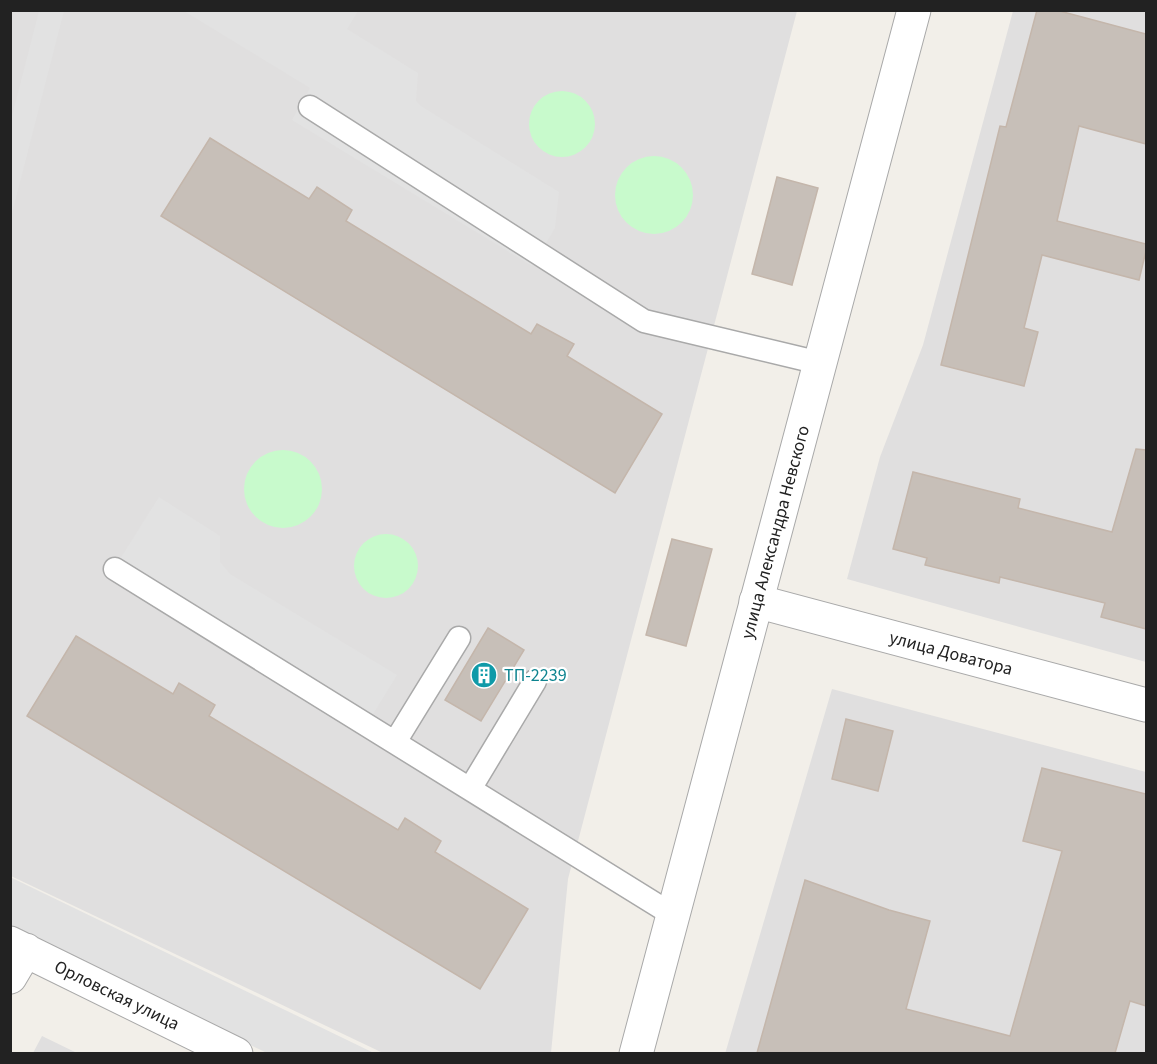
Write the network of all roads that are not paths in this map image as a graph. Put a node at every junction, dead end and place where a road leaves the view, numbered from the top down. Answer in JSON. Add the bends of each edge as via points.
{"nodes":[{"id":1,"x":914,"y":10,"type":"edge"},
{"id":2,"x":310,"y":108,"type":"dead end"},
{"id":3,"x":820,"y":363,"type":"junction"},
{"id":4,"x":115,"y":569,"type":"dead end"},
{"id":5,"x":756,"y":601,"type":"junction"},
{"id":6,"x":459,"y":638,"type":"dead end"},
{"id":7,"x":535,"y":681,"type":"dead end"},
{"id":8,"x":1146,"y":705,"type":"edge"},
{"id":9,"x":395,"y":742,"type":"junction"},
{"id":10,"x":470,"y":789,"type":"junction"},
{"id":11,"x":673,"y":915,"type":"junction"},
{"id":12,"x":16,"y":957,"type":"edge"},
{"id":13,"x":236,"y":1053,"type":"edge"},
{"id":14,"x":636,"y":1053,"type":"edge"}],
"edges":[{"from":1,"to":3,"type":"street","name":"улица Александра Невского"},
{"from":2,"to":3,"type":"lane","via":[[644,321]]},
{"from":3,"to":5,"type":"street","name":"улица Александра Невского"},
{"from":4,"to":9,"type":"lane"},
{"from":5,"to":8,"type":"street","name":"улица Доватора"},
{"from":5,"to":11,"type":"street","name":"улица Александра Невского"},
{"from":6,"to":9,"type":"lane"},
{"from":7,"to":10,"type":"lane"},
{"from":9,"to":10,"type":"lane"},
{"from":10,"to":11,"type":"lane"},
{"from":11,"to":14,"type":"street","name":"улица Александра Невского"},
{"from":12,"to":13,"type":"street","name":"Орловская улица"}]}
